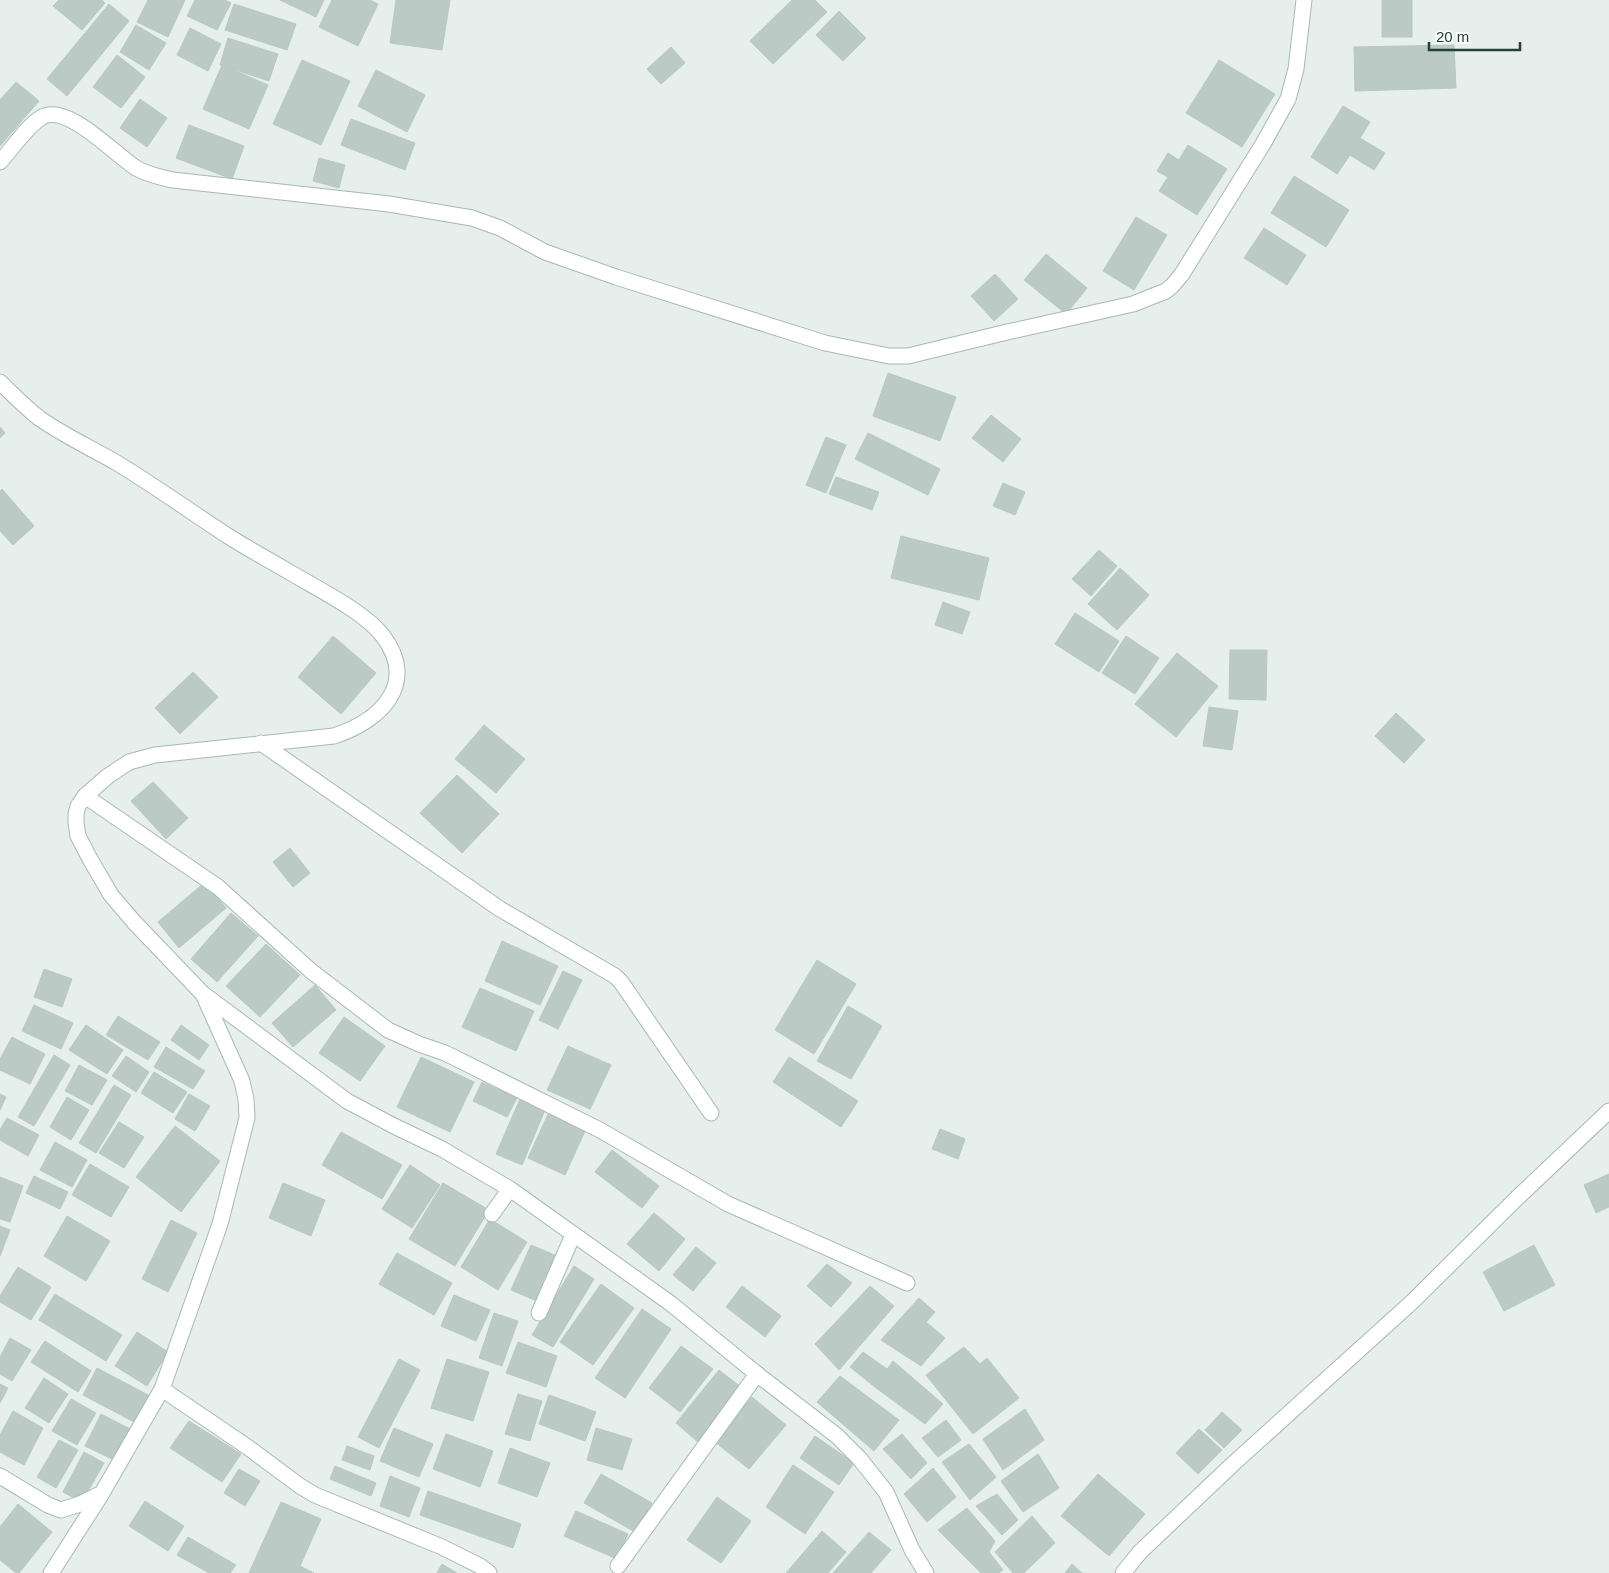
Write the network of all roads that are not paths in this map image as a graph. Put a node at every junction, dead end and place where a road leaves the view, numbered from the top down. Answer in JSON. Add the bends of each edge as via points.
{"nodes":[{"id":1,"x":1304,"y":0,"type":"edge"},
{"id":2,"x":0,"y":162,"type":"edge"},
{"id":3,"x":0,"y":382,"type":"edge"},
{"id":4,"x":261,"y":743,"type":"junction"},
{"id":5,"x":85,"y":796,"type":"junction"},
{"id":6,"x":202,"y":993,"type":"junction"},
{"id":7,"x":1609,"y":1112,"type":"edge"},
{"id":8,"x":711,"y":1113,"type":"dead end"},
{"id":9,"x":510,"y":1189,"type":"junction"},
{"id":10,"x":492,"y":1214,"type":"dead end"},
{"id":11,"x":573,"y":1235,"type":"junction"},
{"id":12,"x":908,"y":1284,"type":"dead end"},
{"id":13,"x":539,"y":1313,"type":"dead end"},
{"id":14,"x":757,"y":1374,"type":"junction"},
{"id":15,"x":162,"y":1389,"type":"junction"},
{"id":16,"x":0,"y":1476,"type":"edge"},
{"id":17,"x":102,"y":1493,"type":"junction"},
{"id":18,"x":618,"y":1566,"type":"dead end"},
{"id":19,"x":51,"y":1573,"type":"edge"},
{"id":20,"x":489,"y":1573,"type":"edge"},
{"id":21,"x":926,"y":1573,"type":"edge"},
{"id":22,"x":1123,"y":1573,"type":"edge"}],
"edges":[{"from":1,"to":2,"type":"street","via":[[1296,69],[1288,99],[1172,286],[1133,304],[908,356],[882,355],[842,347],[720,310],[545,252],[500,228],[472,218],[389,204],[150,175],[73,121],[54,114],[33,124]]},
{"from":3,"to":4,"type":"street","via":[[39,418],[229,537],[360,614],[382,634],[392,650],[397,676],[388,702],[379,712],[351,730],[334,736]]},
{"from":4,"to":5,"type":"street","via":[[138,759],[121,767]]},
{"from":4,"to":8,"type":"street","via":[[500,909],[615,976]]},
{"from":5,"to":6,"type":"street","via":[[78,806],[78,836],[111,895]]},
{"from":5,"to":12,"type":"street","via":[[218,887],[311,972],[388,1030],[445,1053],[600,1130],[728,1204]]},
{"from":6,"to":9,"type":"street","via":[[347,1100],[442,1149]]},
{"from":6,"to":15,"type":"street","via":[[242,1081],[247,1118],[220,1224]]},
{"from":7,"to":22,"type":"street","via":[[1412,1302],[1140,1552]]},
{"from":9,"to":10,"type":"street"},
{"from":9,"to":11,"type":"street"},
{"from":11,"to":13,"type":"street"},
{"from":11,"to":14,"type":"street","via":[[670,1303]]},
{"from":14,"to":18,"type":"street"},
{"from":14,"to":21,"type":"street","via":[[837,1436],[860,1458],[886,1492]]},
{"from":15,"to":17,"type":"street"},
{"from":15,"to":20,"type":"street","via":[[315,1495],[442,1547]]},
{"from":16,"to":17,"type":"street","via":[[61,1510]]},
{"from":17,"to":19,"type":"street"}]}
